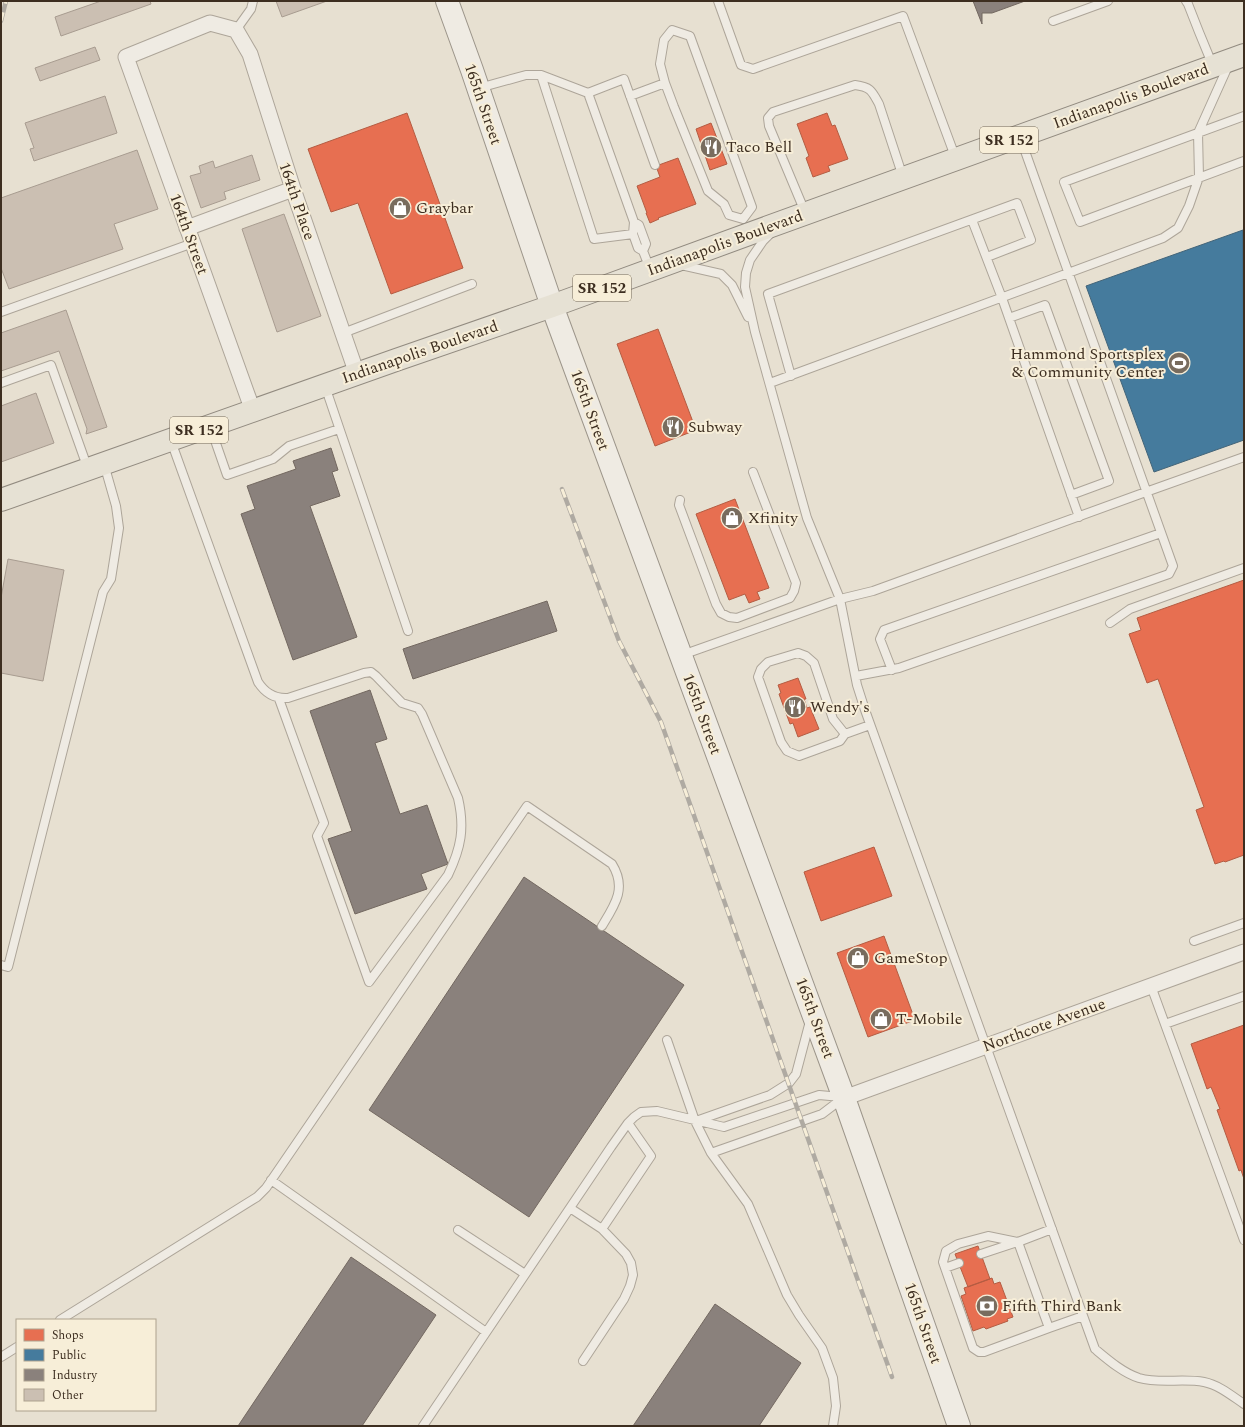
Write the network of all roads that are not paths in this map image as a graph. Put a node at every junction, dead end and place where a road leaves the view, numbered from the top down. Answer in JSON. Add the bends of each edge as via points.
{"nodes":[{"id":1,"x":253,"y":1,"type":"edge"},
{"id":2,"x":447,"y":1,"type":"edge"},
{"id":3,"x":718,"y":1,"type":"edge"},
{"id":4,"x":1108,"y":1,"type":"edge"},
{"id":5,"x":1186,"y":1,"type":"edge"},
{"id":6,"x":1053,"y":21,"type":"dead end"},
{"id":7,"x":236,"y":30,"type":"junction"},
{"id":8,"x":1229,"y":61,"type":"edge"},
{"id":9,"x":541,"y":75,"type":"junction"},
{"id":10,"x":665,"y":83,"type":"junction"},
{"id":11,"x":478,"y":88,"type":"junction"},
{"id":12,"x":588,"y":93,"type":"junction"},
{"id":13,"x":630,"y":96,"type":"junction"},
{"id":14,"x":1244,"y":116,"type":"edge"},
{"id":15,"x":1198,"y":133,"type":"junction"},
{"id":16,"x":1020,"y":136,"type":"junction"},
{"id":17,"x":956,"y":159,"type":"junction"},
{"id":18,"x":1244,"y":161,"type":"edge"},
{"id":19,"x":655,"y":165,"type":"dead end"},
{"id":20,"x":1199,"y":176,"type":"junction"},
{"id":21,"x":904,"y":178,"type":"junction"},
{"id":22,"x":293,"y":189,"type":"junction"},
{"id":23,"x":805,"y":214,"type":"junction"},
{"id":24,"x":972,"y":220,"type":"junction"},
{"id":25,"x":634,"y":222,"type":"junction"},
{"id":26,"x":781,"y":222,"type":"junction"},
{"id":27,"x":746,"y":226,"type":"junction"},
{"id":28,"x":187,"y":228,"type":"junction"},
{"id":29,"x":633,"y":234,"type":"junction"},
{"id":30,"x":193,"y":243,"type":"junction"},
{"id":31,"x":986,"y":257,"type":"junction"},
{"id":32,"x":647,"y":261,"type":"junction"},
{"id":33,"x":672,"y":262,"type":"junction"},
{"id":34,"x":1069,"y":274,"type":"junction"},
{"id":35,"x":472,"y":284,"type":"dead end"},
{"id":36,"x":1002,"y":298,"type":"junction"},
{"id":37,"x":552,"y":306,"type":"junction"},
{"id":38,"x":1,"y":312,"type":"edge"},
{"id":39,"x":1009,"y":318,"type":"junction"},
{"id":40,"x":755,"y":332,"type":"junction"},
{"id":41,"x":343,"y":333,"type":"junction"},
{"id":42,"x":357,"y":374,"type":"junction"},
{"id":43,"x":791,"y":376,"type":"junction"},
{"id":44,"x":1,"y":383,"type":"edge"},
{"id":45,"x":770,"y":384,"type":"junction"},
{"id":46,"x":324,"y":385,"type":"junction"},
{"id":47,"x":253,"y":411,"type":"junction"},
{"id":48,"x":210,"y":426,"type":"junction"},
{"id":49,"x":339,"y":429,"type":"junction"},
{"id":50,"x":171,"y":440,"type":"junction"},
{"id":51,"x":1244,"y":457,"type":"edge"},
{"id":52,"x":96,"y":466,"type":"junction"},
{"id":53,"x":753,"y":472,"type":"dead end"},
{"id":54,"x":1146,"y":492,"type":"junction"},
{"id":55,"x":1071,"y":495,"type":"junction"},
{"id":56,"x":1,"y":500,"type":"edge"},
{"id":57,"x":680,"y":500,"type":"dead end"},
{"id":58,"x":1079,"y":517,"type":"junction"},
{"id":59,"x":1161,"y":533,"type":"junction"},
{"id":60,"x":1244,"y":568,"type":"edge"},
{"id":61,"x":840,"y":599,"type":"junction"},
{"id":62,"x":1110,"y":623,"type":"dead end"},
{"id":63,"x":408,"y":631,"type":"dead end"},
{"id":64,"x":681,"y":655,"type":"junction"},
{"id":65,"x":892,"y":670,"type":"junction"},
{"id":66,"x":856,"y":676,"type":"junction"},
{"id":67,"x":279,"y":699,"type":"junction"},
{"id":68,"x":870,"y":725,"type":"junction"},
{"id":69,"x":846,"y":734,"type":"junction"},
{"id":70,"x":1244,"y":923,"type":"edge"},
{"id":71,"x":602,"y":926,"type":"dead end"},
{"id":72,"x":1194,"y":941,"type":"dead end"},
{"id":73,"x":1244,"y":952,"type":"edge"},
{"id":74,"x":1,"y":965,"type":"edge"},
{"id":75,"x":1151,"y":986,"type":"junction"},
{"id":76,"x":1244,"y":996,"type":"edge"},
{"id":77,"x":813,"y":1013,"type":"junction"},
{"id":78,"x":1165,"y":1024,"type":"junction"},
{"id":79,"x":667,"y":1040,"type":"dead end"},
{"id":80,"x":986,"y":1046,"type":"junction"},
{"id":81,"x":844,"y":1098,"type":"junction"},
{"id":82,"x":696,"y":1121,"type":"junction"},
{"id":83,"x":628,"y":1124,"type":"junction"},
{"id":84,"x":711,"y":1152,"type":"junction"},
{"id":85,"x":271,"y":1180,"type":"junction"},
{"id":86,"x":570,"y":1208,"type":"junction"},
{"id":87,"x":602,"y":1229,"type":"junction"},
{"id":88,"x":1052,"y":1229,"type":"junction"},
{"id":89,"x":458,"y":1230,"type":"dead end"},
{"id":90,"x":1244,"y":1240,"type":"edge"},
{"id":91,"x":1018,"y":1242,"type":"junction"},
{"id":92,"x":981,"y":1254,"type":"dead end"},
{"id":93,"x":959,"y":1263,"type":"dead end"},
{"id":94,"x":945,"y":1268,"type":"junction"},
{"id":95,"x":525,"y":1274,"type":"junction"},
{"id":96,"x":1083,"y":1316,"type":"junction"},
{"id":97,"x":62,"y":1319,"type":"edge"},
{"id":98,"x":1049,"y":1328,"type":"junction"},
{"id":99,"x":486,"y":1332,"type":"junction"},
{"id":100,"x":16,"y":1348,"type":"edge"},
{"id":101,"x":1,"y":1358,"type":"edge"},
{"id":102,"x":583,"y":1361,"type":"dead end"},
{"id":103,"x":1244,"y":1404,"type":"edge"},
{"id":104,"x":422,"y":1426,"type":"edge"},
{"id":105,"x":833,"y":1426,"type":"edge"},
{"id":106,"x":959,"y":1426,"type":"edge"}],
"edges":[{"from":1,"to":7,"type":"lane","via":[[251,9]]},
{"from":2,"to":11,"type":"main road","name":"165th Street"},
{"from":3,"to":17,"type":"lane","via":[[741,65],[753,69],[902,16]]},
{"from":4,"to":6,"type":"lane"},
{"from":5,"to":8,"type":"lane","via":[[1198,32]]},
{"from":7,"to":22,"type":"street","name":"164th Place","via":[[250,54]]},
{"from":7,"to":28,"type":"street","name":"164th Street","via":[[210,23],[126,57]]},
{"from":8,"to":15,"type":"lane"},
{"from":8,"to":16,"type":"main road","name":"Indianapolis Boulevard","number":"SR 152"},
{"from":9,"to":11,"type":"lane","via":[[526,76]]},
{"from":9,"to":12,"type":"lane"},
{"from":9,"to":29,"type":"lane","via":[[594,239]]},
{"from":10,"to":13,"type":"lane"},
{"from":10,"to":27,"type":"lane","via":[[708,190],[724,204],[729,215]]},
{"from":10,"to":27,"type":"lane","via":[[660,64],[664,40],[672,30],[690,36],[748,193],[752,207]]},
{"from":11,"to":37,"type":"main road","name":"165th Street"},
{"from":12,"to":13,"type":"lane","via":[[624,79]]},
{"from":12,"to":25,"type":"lane"},
{"from":13,"to":19,"type":"lane"},
{"from":14,"to":15,"type":"lane"},
{"from":15,"to":20,"type":"lane"},
{"from":15,"to":20,"type":"lane","via":[[1064,182],[1080,222]]},
{"from":16,"to":17,"type":"main road","name":"Indianapolis Boulevard","number":"SR 152"},
{"from":16,"to":34,"type":"lane"},
{"from":17,"to":21,"type":"main road","name":"Indianapolis Boulevard","number":"SR 152"},
{"from":18,"to":20,"type":"lane"},
{"from":20,"to":34,"type":"lane","via":[[1178,228],[1163,238]]},
{"from":21,"to":23,"type":"main road","name":"Indianapolis Boulevard","number":"SR 152"},
{"from":21,"to":23,"type":"lane","via":[[879,104],[866,86],[855,85],[773,112],[768,118],[768,126]]},
{"from":22,"to":28,"type":"street"},
{"from":22,"to":41,"type":"street","name":"164th Place"},
{"from":23,"to":26,"type":"main road","name":"Indianapolis Boulevard","number":"SR 152"},
{"from":24,"to":31,"type":"lane"},
{"from":24,"to":31,"type":"lane","via":[[1017,203],[1031,240]]},
{"from":24,"to":43,"type":"lane","via":[[768,294]]},
{"from":25,"to":29,"type":"lane"},
{"from":25,"to":32,"type":"lane","via":[[639,224],[646,244]]},
{"from":26,"to":27,"type":"main road","name":"Indianapolis Boulevard","number":"SR 152"},
{"from":26,"to":40,"type":"lane","via":[[763,241],[750,260],[746,273],[745,287]]},
{"from":27,"to":33,"type":"main road","name":"Indianapolis Boulevard","number":"SR 152"},
{"from":28,"to":30,"type":"street","name":"164th Street"},
{"from":29,"to":32,"type":"lane","via":[[638,248]]},
{"from":30,"to":38,"type":"lane"},
{"from":30,"to":47,"type":"street","name":"164th Street"},
{"from":31,"to":36,"type":"lane"},
{"from":32,"to":33,"type":"main road","name":"Indianapolis Boulevard","number":"SR 152"},
{"from":32,"to":37,"type":"main road","name":"Indianapolis Boulevard","number":"SR 152"},
{"from":33,"to":40,"type":"lane","via":[[721,274],[732,285]]},
{"from":34,"to":36,"type":"lane"},
{"from":34,"to":54,"type":"lane"},
{"from":35,"to":41,"type":"lane"},
{"from":36,"to":39,"type":"lane"},
{"from":36,"to":43,"type":"lane"},
{"from":37,"to":42,"type":"main road","name":"Indianapolis Boulevard","number":"SR 152"},
{"from":37,"to":64,"type":"main road","name":"165th Street"},
{"from":39,"to":55,"type":"lane"},
{"from":39,"to":55,"type":"lane","via":[[1045,305],[1109,481]]},
{"from":40,"to":45,"type":"lane"},
{"from":41,"to":42,"type":"street","name":"164th Place"},
{"from":42,"to":46,"type":"main road","name":"Indianapolis Boulevard","number":"SR 152"},
{"from":43,"to":45,"type":"lane"},
{"from":44,"to":52,"type":"lane","via":[[51,365]]},
{"from":45,"to":61,"type":"lane","via":[[807,518]]},
{"from":46,"to":47,"type":"main road","name":"Indianapolis Boulevard","number":"SR 152"},
{"from":46,"to":49,"type":"lane"},
{"from":47,"to":48,"type":"main road","name":"Indianapolis Boulevard","number":"SR 152"},
{"from":48,"to":49,"type":"lane","via":[[227,475],[272,459],[289,446]]},
{"from":48,"to":50,"type":"main road","name":"Indianapolis Boulevard","number":"SR 152"},
{"from":49,"to":63,"type":"lane"},
{"from":50,"to":52,"type":"main road","name":"Indianapolis Boulevard","number":"SR 152"},
{"from":50,"to":67,"type":"lane","via":[[258,682],[268,694]]},
{"from":51,"to":54,"type":"lane"},
{"from":52,"to":56,"type":"main road","name":"Indianapolis Boulevard","number":"SR 152"},
{"from":52,"to":74,"type":"lane","via":[[116,506],[119,528],[111,579],[103,592],[8,967]]},
{"from":53,"to":57,"type":"lane","via":[[796,583],[790,598],[737,618],[721,613],[685,521]]},
{"from":54,"to":58,"type":"lane"},
{"from":54,"to":59,"type":"lane"},
{"from":55,"to":58,"type":"lane"},
{"from":58,"to":61,"type":"lane","via":[[873,591]]},
{"from":59,"to":65,"type":"lane","via":[[884,630],[880,639]]},
{"from":59,"to":65,"type":"lane","via":[[1174,566],[1169,574]]},
{"from":60,"to":62,"type":"lane","via":[[1130,609]]},
{"from":61,"to":64,"type":"lane"},
{"from":61,"to":66,"type":"lane"},
{"from":64,"to":77,"type":"main road","name":"165th Street"},
{"from":65,"to":66,"type":"lane"},
{"from":66,"to":68,"type":"lane"},
{"from":67,"to":67,"type":"lane","via":[[371,672],[402,703],[418,708],[458,798],[461,839],[457,856],[448,875],[369,982],[317,836],[324,823]]},
{"from":68,"to":69,"type":"lane"},
{"from":68,"to":80,"type":"lane"},
{"from":69,"to":69,"type":"lane","via":[[833,719],[814,663],[806,656],[798,653],[768,662],[761,669],[758,677],[781,742],[787,751],[799,756],[840,741]]},
{"from":70,"to":72,"type":"lane"},
{"from":71,"to":85,"type":"lane","via":[[614,906],[618,893],[617,873],[612,864],[527,806]]},
{"from":73,"to":75,"type":"street","name":"Northcote Avenue"},
{"from":75,"to":78,"type":"lane"},
{"from":75,"to":80,"type":"street","name":"Northcote Avenue"},
{"from":76,"to":78,"type":"lane"},
{"from":77,"to":81,"type":"main road","name":"165th Street"},
{"from":77,"to":82,"type":"lane","via":[[796,1074],[789,1083],[770,1095]]},
{"from":78,"to":90,"type":"lane"},
{"from":79,"to":82,"type":"lane"},
{"from":80,"to":81,"type":"street","name":"Northcote Avenue"},
{"from":80,"to":88,"type":"lane"},
{"from":81,"to":82,"type":"lane","via":[[819,1095],[724,1127]]},
{"from":81,"to":84,"type":"lane","via":[[822,1114]]},
{"from":81,"to":106,"type":"main road","name":"165th Street"},
{"from":82,"to":83,"type":"lane","via":[[649,1111],[641,1112]]},
{"from":82,"to":84,"type":"lane"},
{"from":83,"to":86,"type":"lane"},
{"from":83,"to":87,"type":"lane","via":[[651,1156]]},
{"from":84,"to":105,"type":"lane","via":[[748,1204],[787,1295],[822,1348],[833,1378],[836,1406]]},
{"from":85,"to":97,"type":"lane","via":[[257,1196]]},
{"from":85,"to":99,"type":"lane"},
{"from":86,"to":87,"type":"lane"},
{"from":86,"to":95,"type":"lane"},
{"from":87,"to":102,"type":"lane","via":[[626,1254],[633,1275],[624,1299]]},
{"from":88,"to":91,"type":"lane"},
{"from":88,"to":96,"type":"lane"},
{"from":89,"to":95,"type":"lane"},
{"from":91,"to":92,"type":"lane"},
{"from":91,"to":94,"type":"lane","via":[[988,1236],[958,1244],[946,1250],[943,1262]]},
{"from":91,"to":98,"type":"lane"},
{"from":93,"to":94,"type":"lane"},
{"from":94,"to":98,"type":"lane","via":[[973,1348],[979,1352]]},
{"from":95,"to":99,"type":"lane"},
{"from":96,"to":98,"type":"lane"},
{"from":96,"to":103,"type":"lane","via":[[1095,1349],[1113,1364],[1138,1378],[1204,1382],[1224,1390]]},
{"from":99,"to":104,"type":"lane"},
{"from":100,"to":101,"type":"lane"}]}
